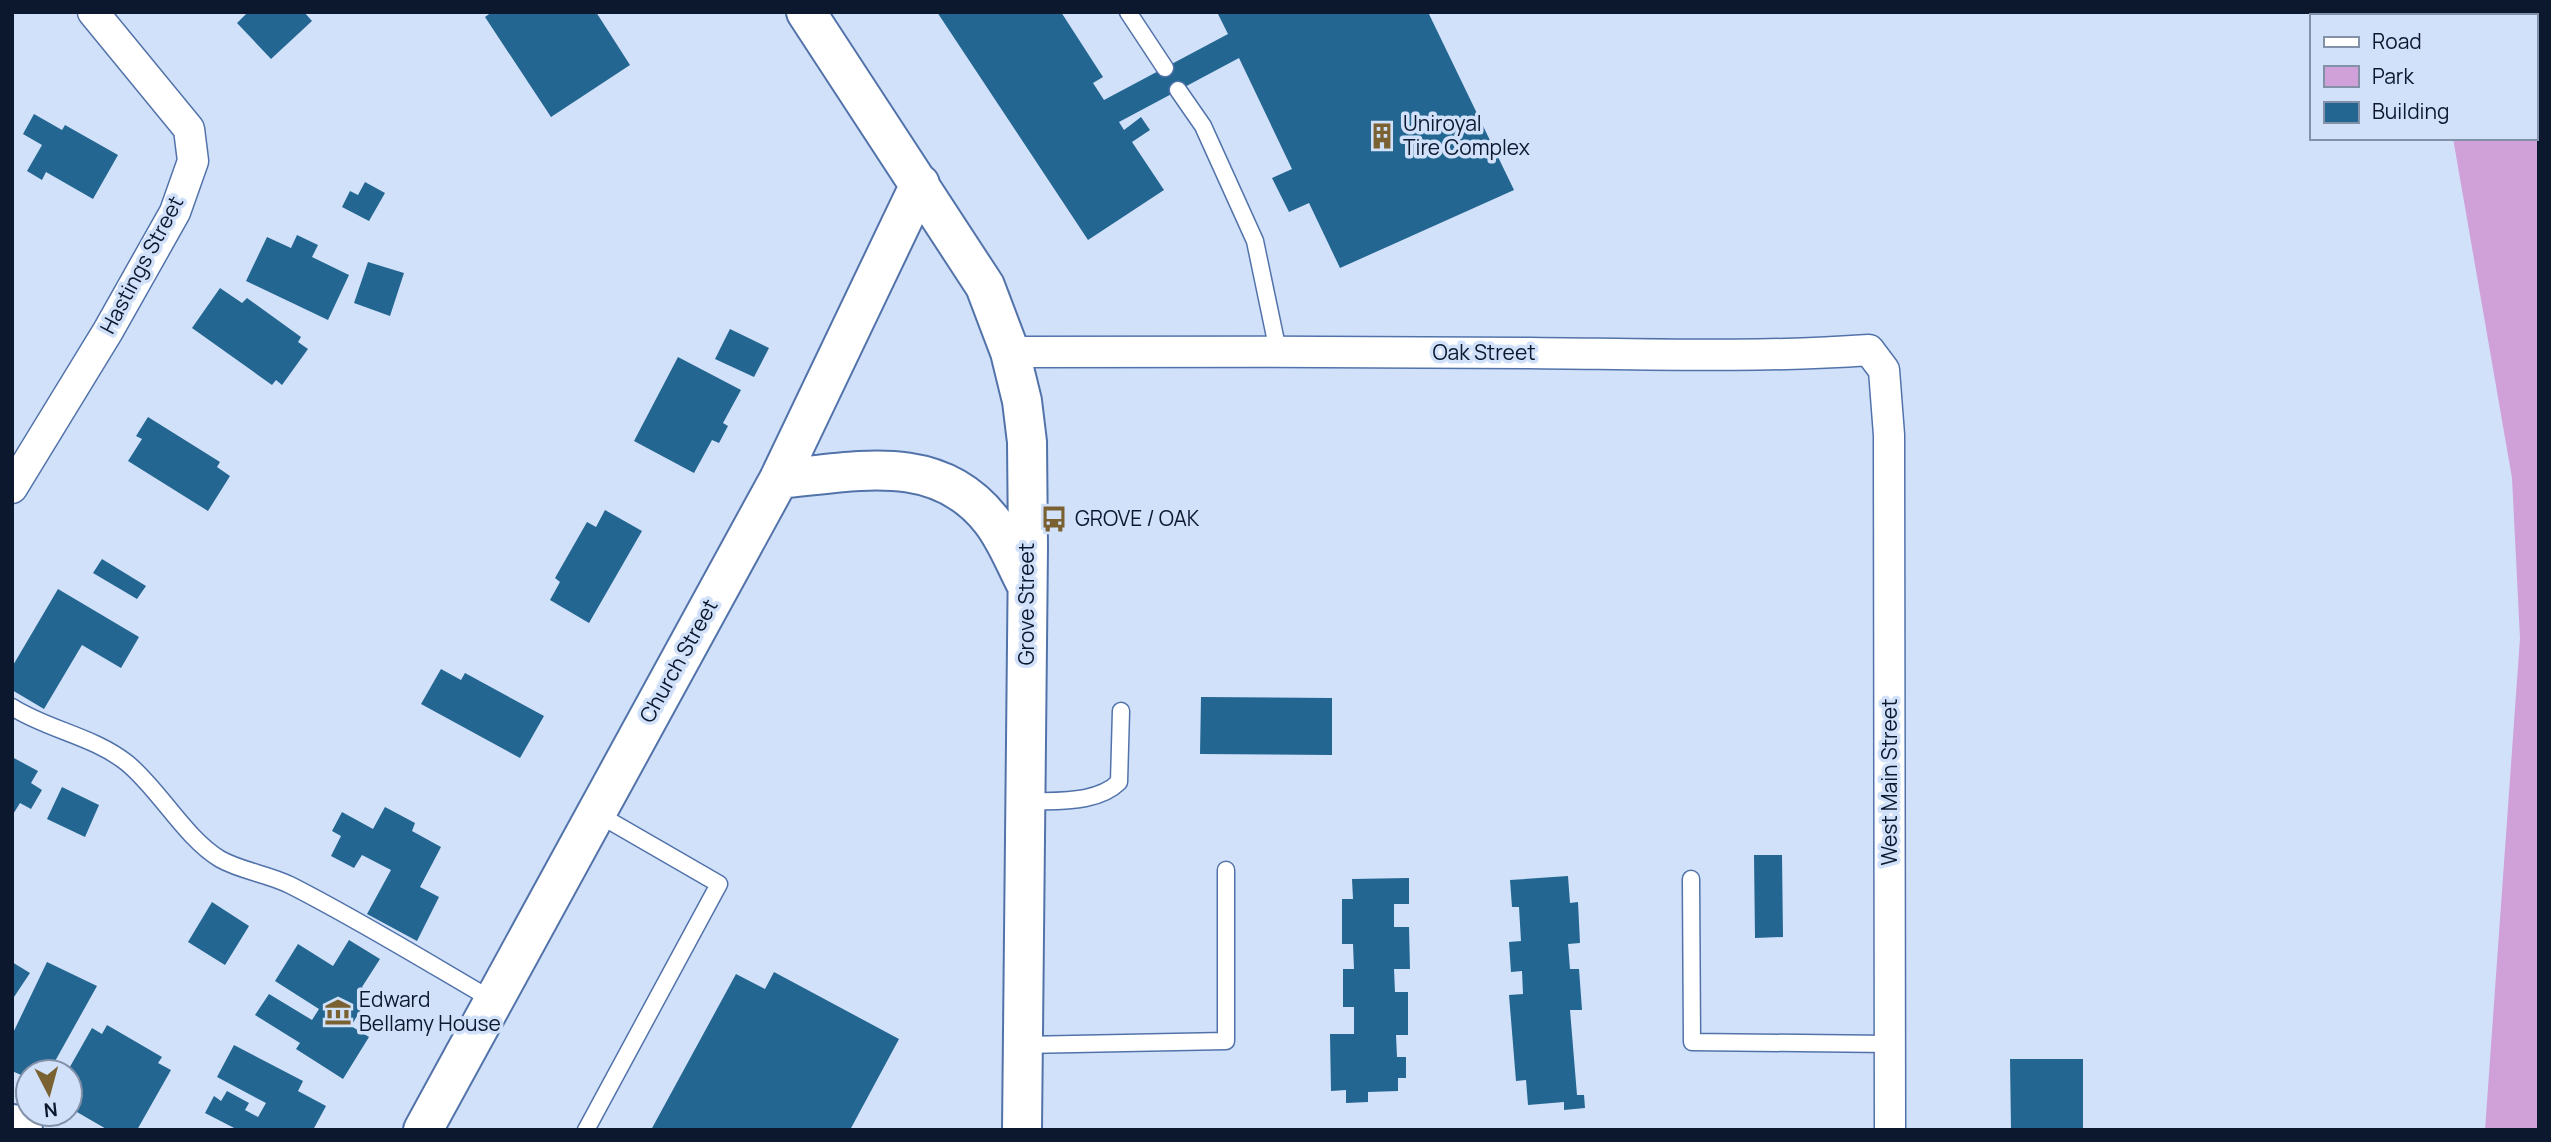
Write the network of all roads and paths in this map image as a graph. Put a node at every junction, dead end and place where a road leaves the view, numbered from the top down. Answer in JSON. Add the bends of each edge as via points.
{"nodes":[{"id":1,"x":93,"y":12,"type":"edge"},
{"id":2,"x":806,"y":12,"type":"edge"},
{"id":3,"x":1128,"y":12,"type":"edge"},
{"id":4,"x":1165,"y":68,"type":"dead end"},
{"id":5,"x":1178,"y":90,"type":"dead end"},
{"id":6,"x":920,"y":184,"type":"junction"},
{"id":7,"x":1278,"y":351,"type":"junction"},
{"id":8,"x":1010,"y":352,"type":"junction"},
{"id":9,"x":1889,"y":435,"type":"joint"},
{"id":10,"x":779,"y":479,"type":"junction"},
{"id":11,"x":12,"y":488,"type":"edge"},
{"id":12,"x":1028,"y":588,"type":"junction"},
{"id":13,"x":12,"y":707,"type":"edge"},
{"id":14,"x":1121,"y":712,"type":"dead end"},
{"id":15,"x":1026,"y":802,"type":"junction"},
{"id":16,"x":596,"y":813,"type":"junction"},
{"id":17,"x":1226,"y":870,"type":"dead end"},
{"id":18,"x":1690,"y":879,"type":"dead end"},
{"id":19,"x":494,"y":1001,"type":"junction"},
{"id":20,"x":1890,"y":1044,"type":"junction"},
{"id":21,"x":1023,"y":1045,"type":"junction"},
{"id":22,"x":12,"y":1124,"type":"edge"},
{"id":23,"x":23,"y":1130,"type":"edge"},
{"id":24,"x":424,"y":1130,"type":"edge"},
{"id":25,"x":586,"y":1130,"type":"edge"},
{"id":26,"x":1022,"y":1130,"type":"edge"},
{"id":27,"x":1890,"y":1130,"type":"edge"}],
"edges":[{"from":1,"to":11,"type":"street","name":"Hastings Street","via":[[189,129],[193,160],[175,212]]},
{"from":2,"to":6,"type":"main road","name":"Grove Street"},
{"from":3,"to":4,"type":"lane"},
{"from":5,"to":7,"type":"lane","via":[[1203,126],[1255,241]]},
{"from":6,"to":8,"type":"main road","name":"Grove Street","via":[[985,286]]},
{"from":6,"to":10,"type":"main road","name":"Church Street"},
{"from":7,"to":8,"type":"street","name":"Oak Street"},
{"from":7,"to":9,"type":"street","name":"Oak Street","via":[[1869,351],[1884,370]]},
{"from":8,"to":12,"type":"main road","name":"Grove Street","via":[[1023,401],[1027,442]]},
{"from":9,"to":20,"type":"street","name":"West Main Street"},
{"from":10,"to":12,"type":"main road","via":[[892,470],[944,481],[990,519]]},
{"from":10,"to":16,"type":"main road","name":"Church Street"},
{"from":12,"to":15,"type":"main road","name":"Grove Street"},
{"from":13,"to":19,"type":"lane","via":[[125,762],[220,859],[288,884]]},
{"from":14,"to":15,"type":"lane","via":[[1119,782],[1109,792]]},
{"from":15,"to":21,"type":"main road","name":"Grove Street"},
{"from":16,"to":19,"type":"main road","name":"Church Street"},
{"from":16,"to":25,"type":"lane","via":[[719,884]]},
{"from":17,"to":21,"type":"lane","via":[[1226,1041]]},
{"from":18,"to":20,"type":"lane","via":[[1692,1042]]},
{"from":19,"to":24,"type":"main road","name":"Church Street"},
{"from":20,"to":27,"type":"street","name":"West Main Street"},
{"from":21,"to":26,"type":"main road","name":"Grove Street"},
{"from":22,"to":23,"type":"main road"}]}
